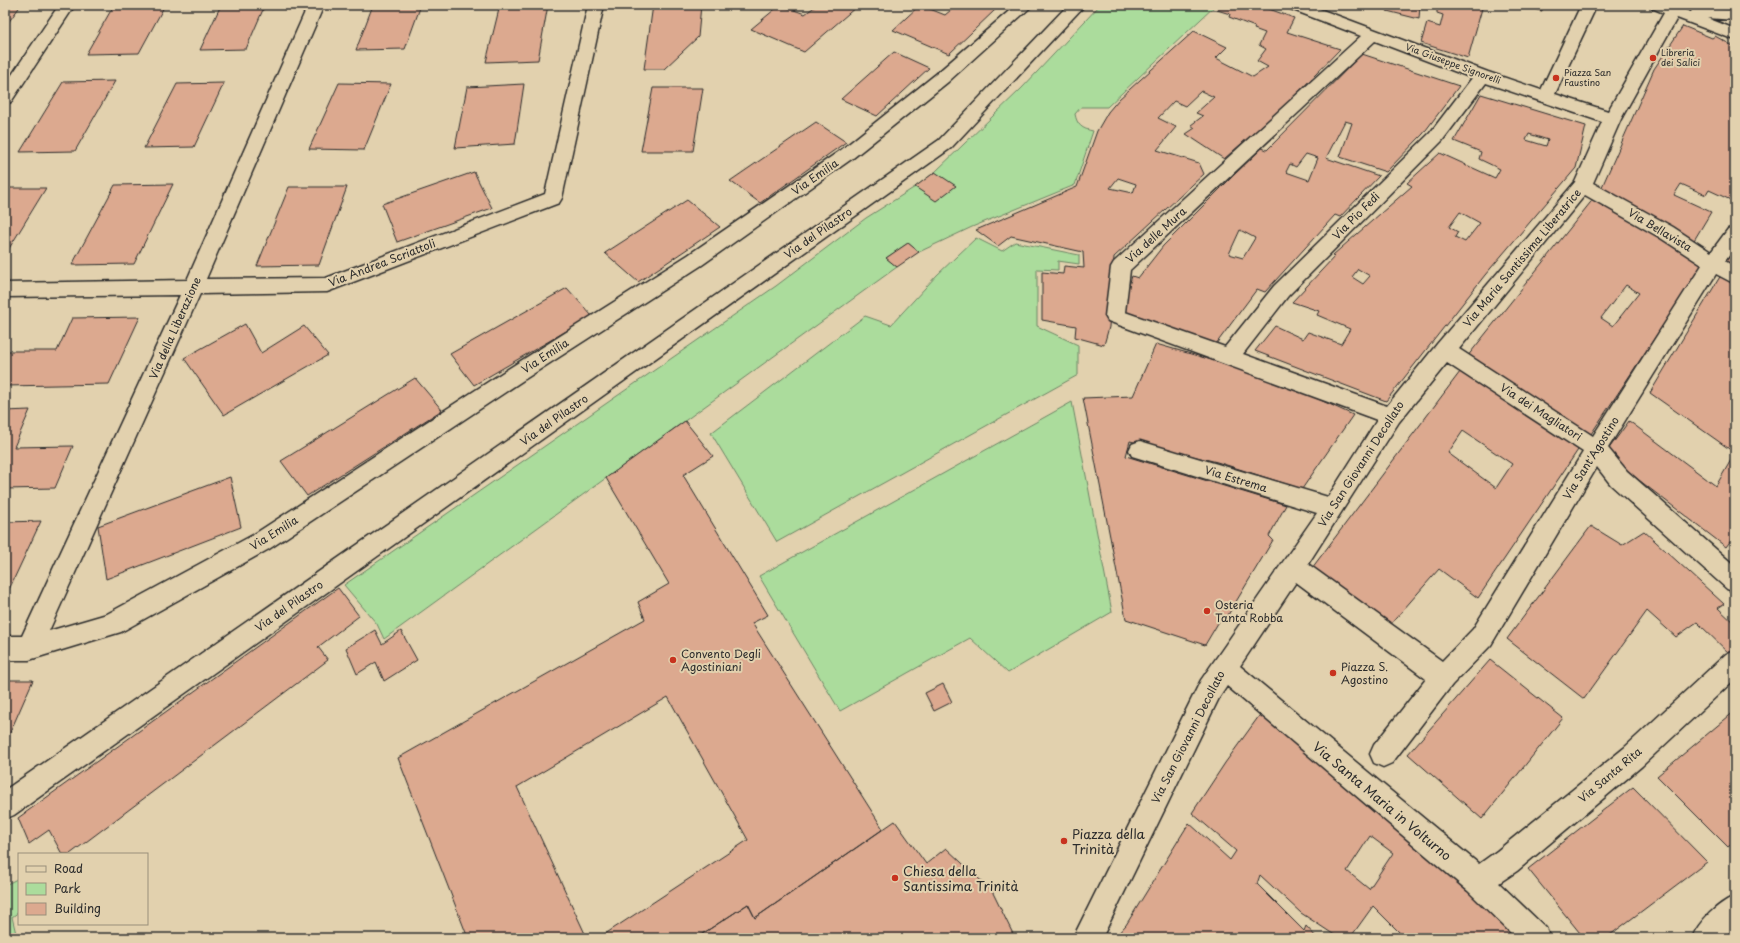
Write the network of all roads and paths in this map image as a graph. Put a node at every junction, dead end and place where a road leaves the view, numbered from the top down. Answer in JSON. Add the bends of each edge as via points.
{"nodes":[{"id":1,"x":67,"y":5,"type":"edge"},
{"id":2,"x":316,"y":5,"type":"edge"},
{"id":3,"x":596,"y":5,"type":"edge"},
{"id":4,"x":1025,"y":5,"type":"edge"},
{"id":5,"x":1077,"y":5,"type":"edge"},
{"id":6,"x":1294,"y":5,"type":"edge"},
{"id":7,"x":1589,"y":5,"type":"edge"},
{"id":8,"x":1669,"y":7,"type":"edge"},
{"id":9,"x":1735,"y":15,"type":"edge"},
{"id":10,"x":1373,"y":34,"type":"junction"},
{"id":11,"x":1735,"y":35,"type":"edge"},
{"id":12,"x":1482,"y":76,"type":"junction"},
{"id":13,"x":1546,"y":96,"type":"junction"},
{"id":14,"x":5,"y":98,"type":"edge"},
{"id":15,"x":1612,"y":119,"type":"junction"},
{"id":16,"x":1583,"y":185,"type":"junction"},
{"id":17,"x":1735,"y":234,"type":"edge"},
{"id":18,"x":1713,"y":264,"type":"junction"},
{"id":19,"x":1735,"y":277,"type":"edge"},
{"id":20,"x":193,"y":288,"type":"junction"},
{"id":21,"x":5,"y":290,"type":"edge"},
{"id":22,"x":1444,"y":350,"type":"junction"},
{"id":23,"x":1230,"y":357,"type":"junction"},
{"id":24,"x":1391,"y":416,"type":"junction"},
{"id":25,"x":1596,"y":449,"type":"junction"},
{"id":26,"x":1140,"y":450,"type":"dead end"},
{"id":27,"x":1333,"y":508,"type":"junction"},
{"id":28,"x":1293,"y":566,"type":"junction"},
{"id":29,"x":1732,"y":571,"type":"edge"},
{"id":30,"x":5,"y":648,"type":"edge"},
{"id":31,"x":29,"y":648,"type":"junction"},
{"id":32,"x":1735,"y":662,"type":"edge"},
{"id":33,"x":1224,"y":668,"type":"junction"},
{"id":34,"x":1443,"y":677,"type":"junction"},
{"id":35,"x":1383,"y":754,"type":"dead end"},
{"id":36,"x":5,"y":806,"type":"edge"},
{"id":37,"x":1478,"y":881,"type":"junction"},
{"id":38,"x":1735,"y":910,"type":"edge"},
{"id":39,"x":1087,"y":938,"type":"edge"},
{"id":40,"x":1536,"y":938,"type":"edge"},
{"id":41,"x":1706,"y":938,"type":"edge"}],
"edges":[{"from":1,"to":14,"type":"street"},
{"from":2,"to":20,"type":"street","name":"Via della Liberazione"},
{"from":3,"to":20,"type":"street","name":"Via Andrea Scriattoli","via":[[553,198],[328,285]]},
{"from":4,"to":31,"type":"street","name":"Via Emilia","via":[[942,78],[847,154],[695,260],[261,542],[112,624]]},
{"from":5,"to":36,"type":"street","name":"Via del Pilastro","via":[[945,144]]},
{"from":6,"to":10,"type":"street","name":"Via Giuseppe Signorelli"},
{"from":7,"to":13,"type":"street"},
{"from":8,"to":9,"type":"street"},
{"from":8,"to":11,"type":"street"},
{"from":8,"to":15,"type":"street"},
{"from":10,"to":12,"type":"street","name":"Via Giuseppe Signorelli"},
{"from":10,"to":23,"type":"street","name":"Via delle Mura","via":[[1121,267],[1115,316]]},
{"from":12,"to":13,"type":"street","name":"Via Giuseppe Signorelli"},
{"from":12,"to":23,"type":"street","name":"Via Pio Fedi","via":[[1436,137],[1280,291]]},
{"from":13,"to":15,"type":"street","name":"Via Giuseppe Signorelli"},
{"from":15,"to":16,"type":"street","name":"Via Maria Santissima Liberatrice"},
{"from":16,"to":18,"type":"street","name":"Via Bellavista","via":[[1666,232]]},
{"from":16,"to":22,"type":"street","name":"Via Maria Santissima Liberatrice"},
{"from":17,"to":18,"type":"street","name":"Via Sant'Agostino"},
{"from":18,"to":19,"type":"street","name":"Via Bellavista"},
{"from":18,"to":25,"type":"street","name":"Via Sant'Agostino"},
{"from":20,"to":21,"type":"street","name":"Via Andrea Scriattoli"},
{"from":20,"to":31,"type":"street","name":"Via della Liberazione"},
{"from":22,"to":24,"type":"street","name":"Via San Giovanni Decollato"},
{"from":22,"to":25,"type":"street","name":"Via dei Magliatori"},
{"from":23,"to":24,"type":"street","name":"Via delle Mura"},
{"from":24,"to":27,"type":"street","name":"Via San Giovanni Decollato"},
{"from":25,"to":29,"type":"street","name":"Via dei Magliatori","via":[[1619,478]]},
{"from":25,"to":34,"type":"street","name":"Via Sant'Agostino","via":[[1482,637]]},
{"from":26,"to":27,"type":"street","name":"Via Estrema"},
{"from":27,"to":28,"type":"street","name":"Via San Giovanni Decollato"},
{"from":28,"to":33,"type":"street","name":"Via San Giovanni Decollato"},
{"from":28,"to":34,"type":"street"},
{"from":30,"to":31,"type":"street","name":"Via Emilia"},
{"from":32,"to":37,"type":"street","name":"Via Santa Rita","via":[[1633,757],[1507,861]]},
{"from":33,"to":37,"type":"street","name":"Via Santa Maria in Volturno"},
{"from":33,"to":39,"type":"street","name":"Via San Giovanni Decollato","via":[[1210,689]]},
{"from":34,"to":35,"type":"street","name":"Via Sant'Agostino"},
{"from":37,"to":40,"type":"street","name":"Via Santa Maria in Volturno"},
{"from":38,"to":41,"type":"street"}]}
